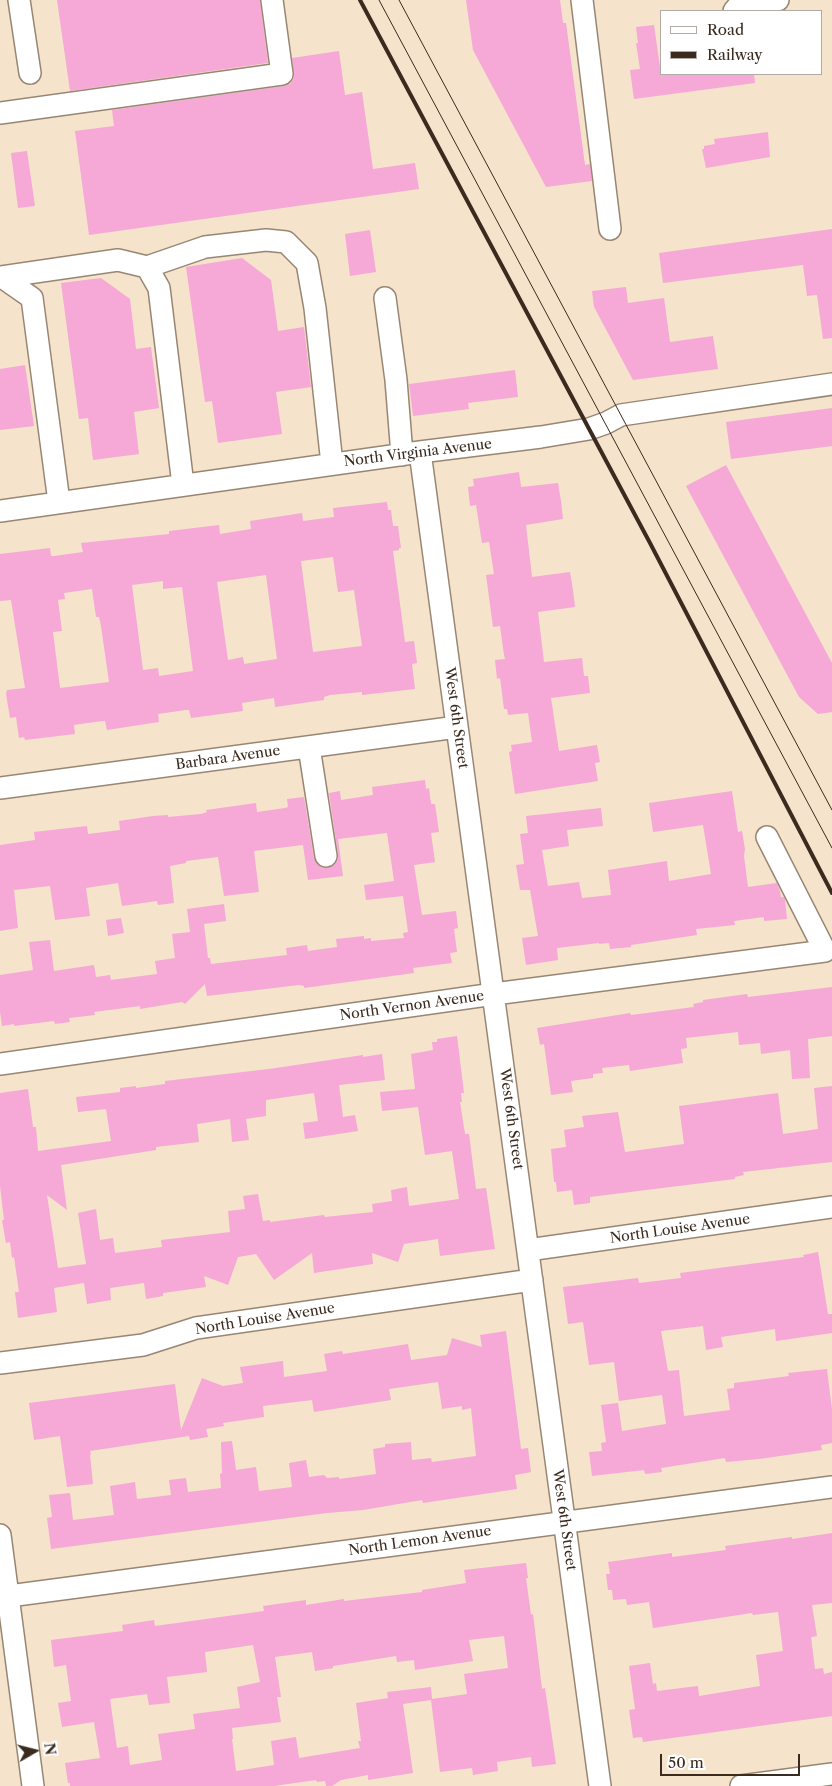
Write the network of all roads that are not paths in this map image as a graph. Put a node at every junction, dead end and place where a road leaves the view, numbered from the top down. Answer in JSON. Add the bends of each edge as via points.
{"nodes":[{"id":1,"x":19,"y":0,"type":"edge"},
{"id":2,"x":272,"y":0,"type":"edge"},
{"id":3,"x":582,"y":0,"type":"edge"},
{"id":4,"x":778,"y":0,"type":"edge"},
{"id":5,"x":735,"y":10,"type":"edge"},
{"id":6,"x":30,"y":73,"type":"dead end"},
{"id":7,"x":0,"y":113,"type":"edge"},
{"id":8,"x":610,"y":229,"type":"dead end"},
{"id":9,"x":147,"y":267,"type":"junction"},
{"id":10,"x":1,"y":277,"type":"edge"},
{"id":11,"x":385,"y":298,"type":"dead end"},
{"id":12,"x":832,"y":384,"type":"edge"},
{"id":13,"x":411,"y":453,"type":"junction"},
{"id":14,"x":332,"y":464,"type":"junction"},
{"id":15,"x":183,"y":485,"type":"junction"},
{"id":16,"x":59,"y":502,"type":"junction"},
{"id":17,"x":0,"y":510,"type":"edge"},
{"id":18,"x":457,"y":727,"type":"junction"},
{"id":19,"x":308,"y":747,"type":"junction"},
{"id":20,"x":0,"y":788,"type":"edge"},
{"id":21,"x":767,"y":837,"type":"dead end"},
{"id":22,"x":326,"y":856,"type":"dead end"},
{"id":23,"x":494,"y":994,"type":"junction"},
{"id":24,"x":0,"y":1064,"type":"edge"},
{"id":25,"x":832,"y":1207,"type":"edge"},
{"id":26,"x":528,"y":1250,"type":"junction"},
{"id":27,"x":532,"y":1280,"type":"junction"},
{"id":28,"x":0,"y":1363,"type":"edge"},
{"id":29,"x":832,"y":1487,"type":"edge"},
{"id":30,"x":565,"y":1522,"type":"junction"},
{"id":31,"x":0,"y":1535,"type":"edge"},
{"id":32,"x":9,"y":1596,"type":"junction"},
{"id":33,"x":832,"y":1774,"type":"edge"},
{"id":34,"x":33,"y":1786,"type":"edge"},
{"id":35,"x":600,"y":1786,"type":"edge"},
{"id":36,"x":740,"y":1786,"type":"edge"}],
"edges":[{"from":1,"to":6,"type":"street"},
{"from":2,"to":7,"type":"street","via":[[282,74]]},
{"from":3,"to":8,"type":"street"},
{"from":4,"to":5,"type":"street","via":[[740,4]]},
{"from":9,"to":10,"type":"street","via":[[118,260]]},
{"from":9,"to":14,"type":"street","via":[[205,247],[266,240],[286,242],[307,263]]},
{"from":9,"to":15,"type":"street","via":[[159,288]]},
{"from":10,"to":16,"type":"street","via":[[32,298]]},
{"from":11,"to":13,"type":"street","name":"West 6th Street","via":[[396,380]]},
{"from":12,"to":13,"type":"street","name":"North Virginia Avenue","via":[[621,415],[589,429],[541,437]]},
{"from":13,"to":14,"type":"street","name":"North Virginia Avenue"},
{"from":13,"to":18,"type":"street","name":"West 6th Street"},
{"from":14,"to":15,"type":"street","name":"North Virginia Avenue"},
{"from":15,"to":16,"type":"street","name":"North Virginia Avenue"},
{"from":16,"to":17,"type":"street","name":"North Virginia Avenue"},
{"from":18,"to":19,"type":"street","name":"Barbara Avenue"},
{"from":18,"to":23,"type":"street","name":"West 6th Street"},
{"from":19,"to":20,"type":"street","name":"Barbara Avenue"},
{"from":19,"to":22,"type":"street"},
{"from":21,"to":23,"type":"street","name":"North Vernon Avenue","via":[[825,951]]},
{"from":23,"to":24,"type":"street","name":"North Vernon Avenue"},
{"from":23,"to":26,"type":"street","name":"West 6th Street"},
{"from":25,"to":26,"type":"street","name":"North Louise Avenue"},
{"from":26,"to":27,"type":"street","name":"West 6th Street"},
{"from":27,"to":28,"type":"street","name":"North Louise Avenue","via":[[196,1328],[143,1344]]},
{"from":27,"to":30,"type":"street","name":"West 6th Street"},
{"from":29,"to":30,"type":"street","name":"North Lemon Avenue"},
{"from":30,"to":32,"type":"street","name":"North Lemon Avenue"},
{"from":30,"to":35,"type":"street","name":"West 6th Street"},
{"from":31,"to":32,"type":"street"},
{"from":32,"to":34,"type":"street"},
{"from":33,"to":36,"type":"street"}]}
